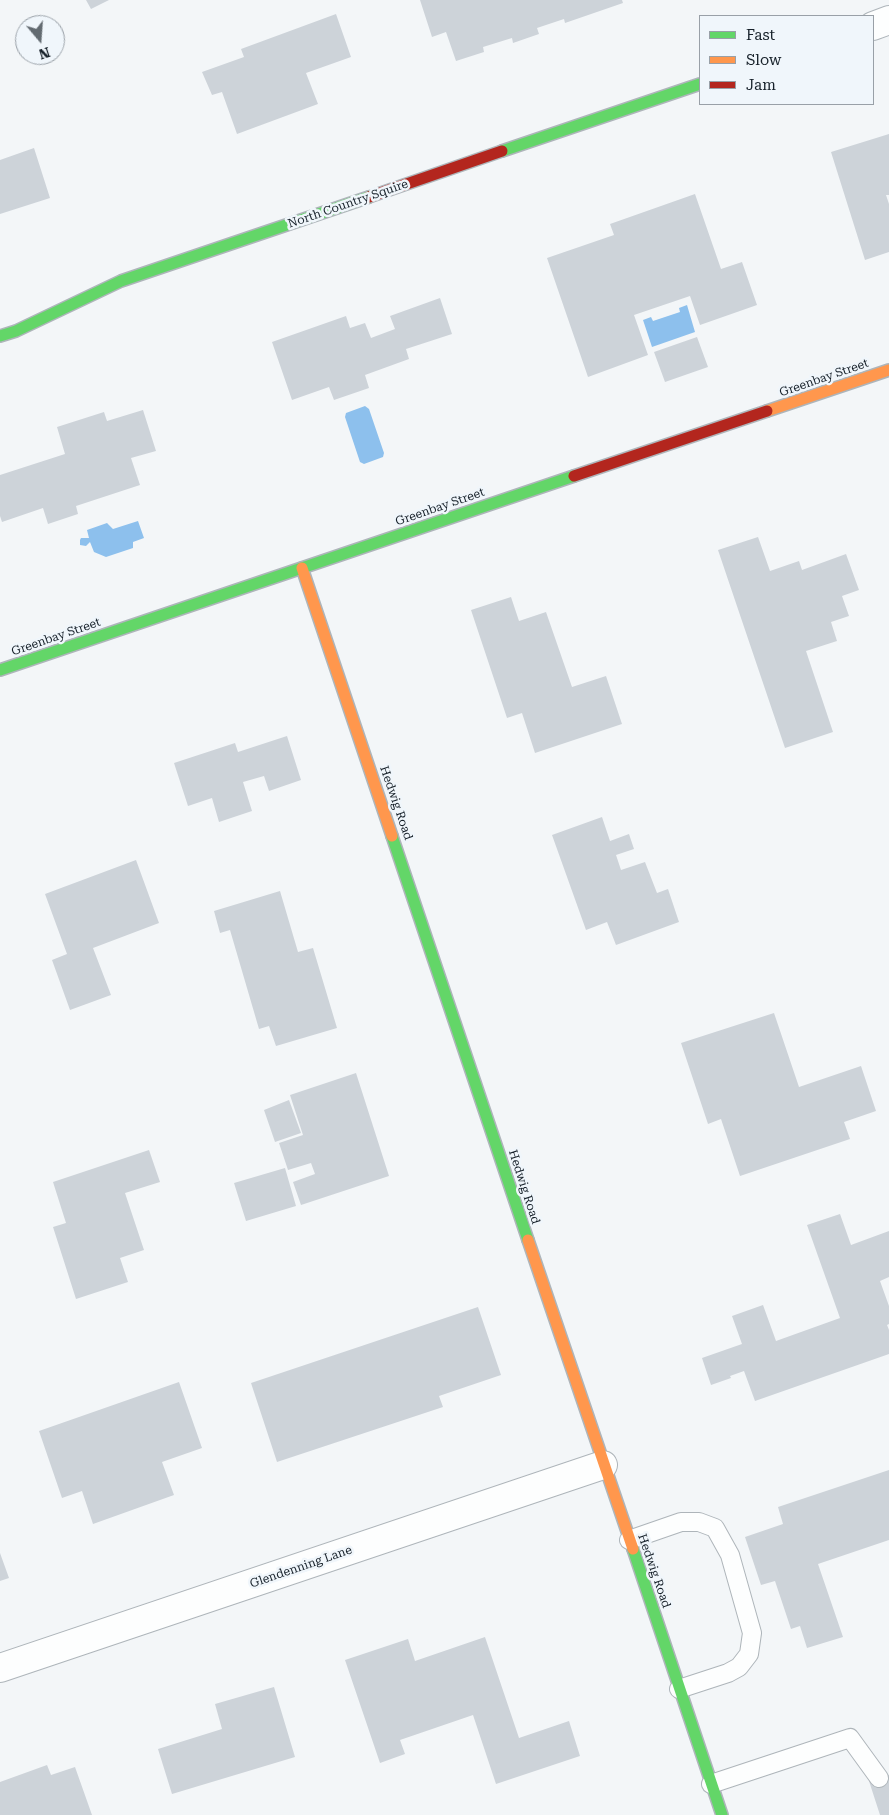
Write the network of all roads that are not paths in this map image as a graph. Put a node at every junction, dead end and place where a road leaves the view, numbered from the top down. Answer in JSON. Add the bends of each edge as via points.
{"nodes":[{"id":1,"x":889,"y":20,"type":"edge"},
{"id":2,"x":874,"y":26,"type":"edge"},
{"id":3,"x":699,"y":84,"type":"edge"},
{"id":4,"x":0,"y":336,"type":"edge"},
{"id":5,"x":889,"y":370,"type":"edge"},
{"id":6,"x":302,"y":568,"type":"junction"},
{"id":7,"x":0,"y":670,"type":"edge"},
{"id":8,"x":603,"y":1465,"type":"junction"},
{"id":9,"x":629,"y":1540,"type":"junction"},
{"id":10,"x":0,"y":1668,"type":"edge"},
{"id":11,"x":679,"y":1689,"type":"junction"},
{"id":12,"x":879,"y":1778,"type":"dead end"},
{"id":13,"x":711,"y":1784,"type":"junction"},
{"id":14,"x":722,"y":1815,"type":"edge"}],
"edges":[{"from":1,"to":2,"type":"street"},
{"from":3,"to":4,"type":"street","name":"North Country Squire","via":[[121,281]]},
{"from":5,"to":6,"type":"street","name":"Greenbay Street"},
{"from":6,"to":7,"type":"street","name":"Greenbay Street"},
{"from":6,"to":8,"type":"street","name":"Hedwig Road"},
{"from":8,"to":9,"type":"street","name":"Hedwig Road"},
{"from":8,"to":10,"type":"street","name":"Glendenning Lane"},
{"from":9,"to":11,"type":"street","name":"Hedwig Road"},
{"from":9,"to":11,"type":"lane","via":[[681,1522],[699,1522],[715,1528],[730,1555],[752,1633],[749,1654],[739,1667],[728,1674]]},
{"from":11,"to":13,"type":"street","name":"Hedwig Road"},
{"from":12,"to":13,"type":"lane","via":[[850,1738]]},
{"from":13,"to":14,"type":"street","name":"Hedwig Road"}]}
